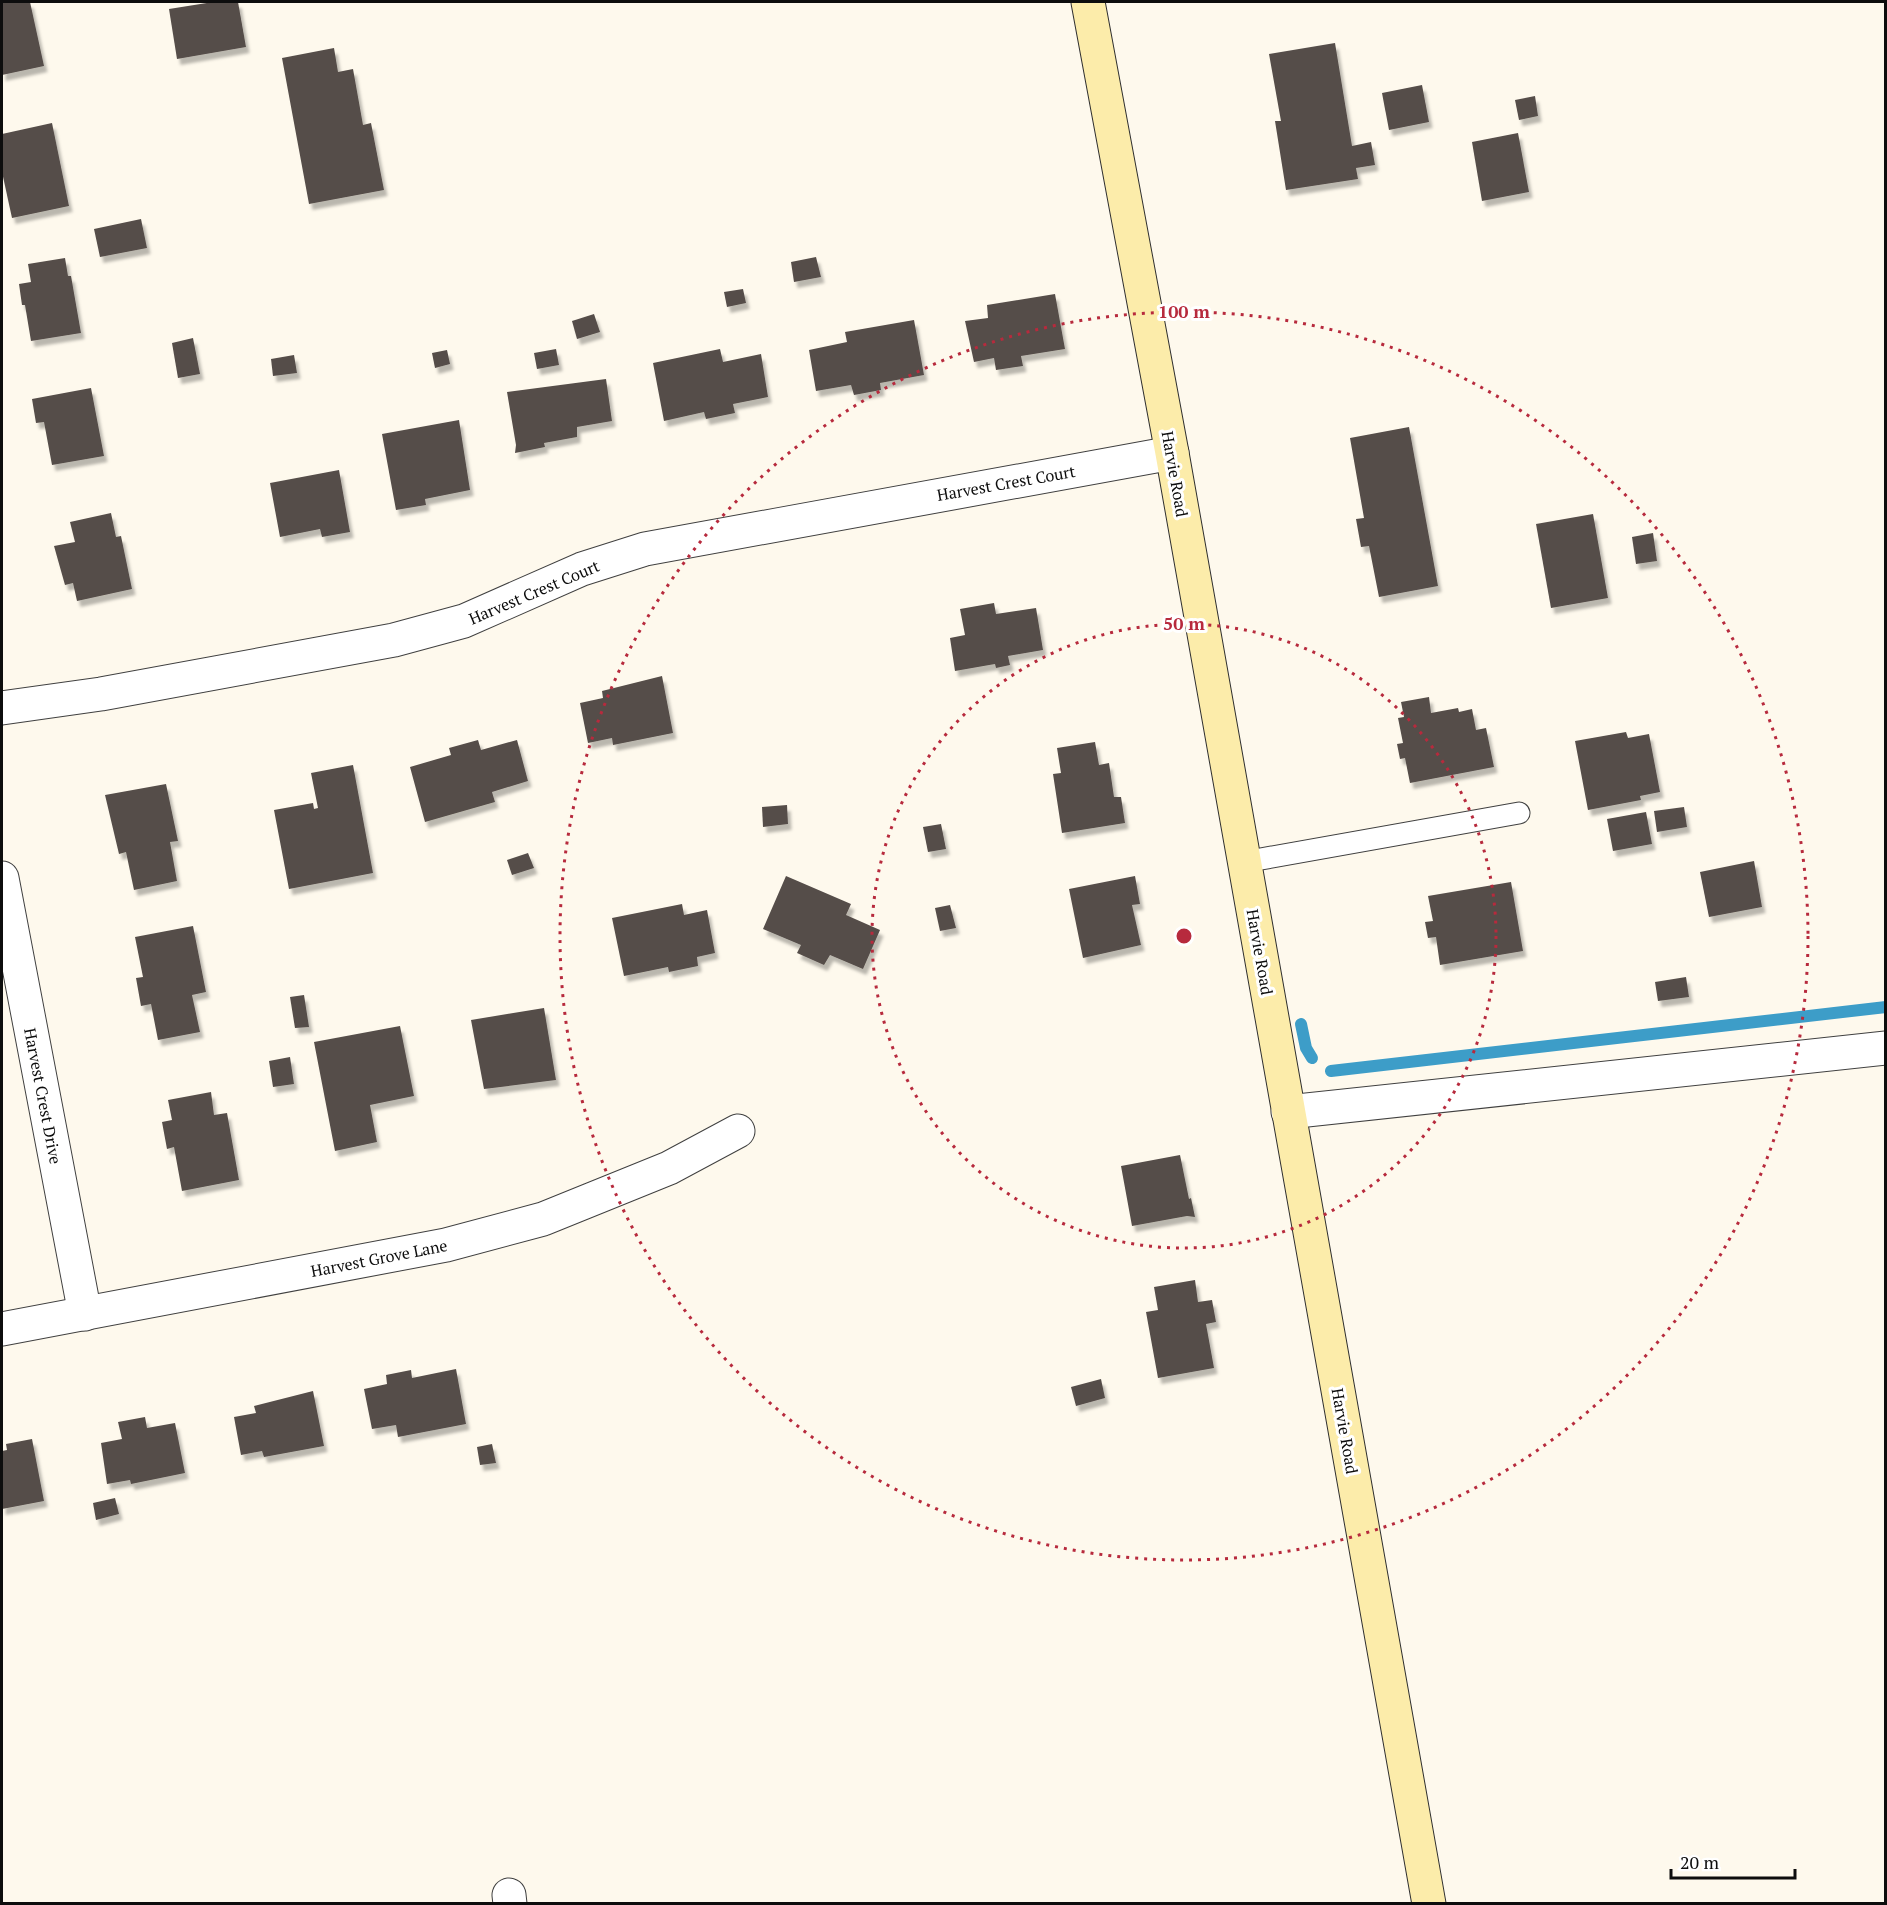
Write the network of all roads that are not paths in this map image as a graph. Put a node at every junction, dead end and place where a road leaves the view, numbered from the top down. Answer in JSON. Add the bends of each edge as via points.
{"nodes":[{"id":1,"x":1088,"y":2,"type":"edge"},
{"id":2,"x":1172,"y":453,"type":"junction"},
{"id":3,"x":2,"y":708,"type":"edge"},
{"id":4,"x":1519,"y":813,"type":"dead end"},
{"id":5,"x":1244,"y":862,"type":"junction"},
{"id":6,"x":2,"y":878,"type":"edge"},
{"id":7,"x":1886,"y":1048,"type":"edge"},
{"id":8,"x":1288,"y":1112,"type":"junction"},
{"id":9,"x":738,"y":1131,"type":"dead end"},
{"id":10,"x":85,"y":1314,"type":"junction"},
{"id":11,"x":2,"y":1329,"type":"edge"},
{"id":12,"x":1429,"y":1904,"type":"edge"}],
"edges":[{"from":1,"to":2,"type":"street","name":"Harvie Road"},
{"from":2,"to":3,"type":"street","name":"Harvest Crest Court","via":[[645,549],[582,569],[464,621],[394,640],[101,694]]},
{"from":2,"to":5,"type":"street","name":"Harvie Road"},
{"from":4,"to":5,"type":"lane"},
{"from":5,"to":8,"type":"street","name":"Harvie Road"},
{"from":6,"to":10,"type":"street","name":"Harvest Crest Drive"},
{"from":7,"to":8,"type":"street"},
{"from":8,"to":12,"type":"street","name":"Harvie Road"},
{"from":9,"to":10,"type":"street","name":"Harvest Grove Lane","via":[[669,1168],[543,1219],[446,1245]]},
{"from":10,"to":11,"type":"street","name":"Harvest Grove Lane"}]}
